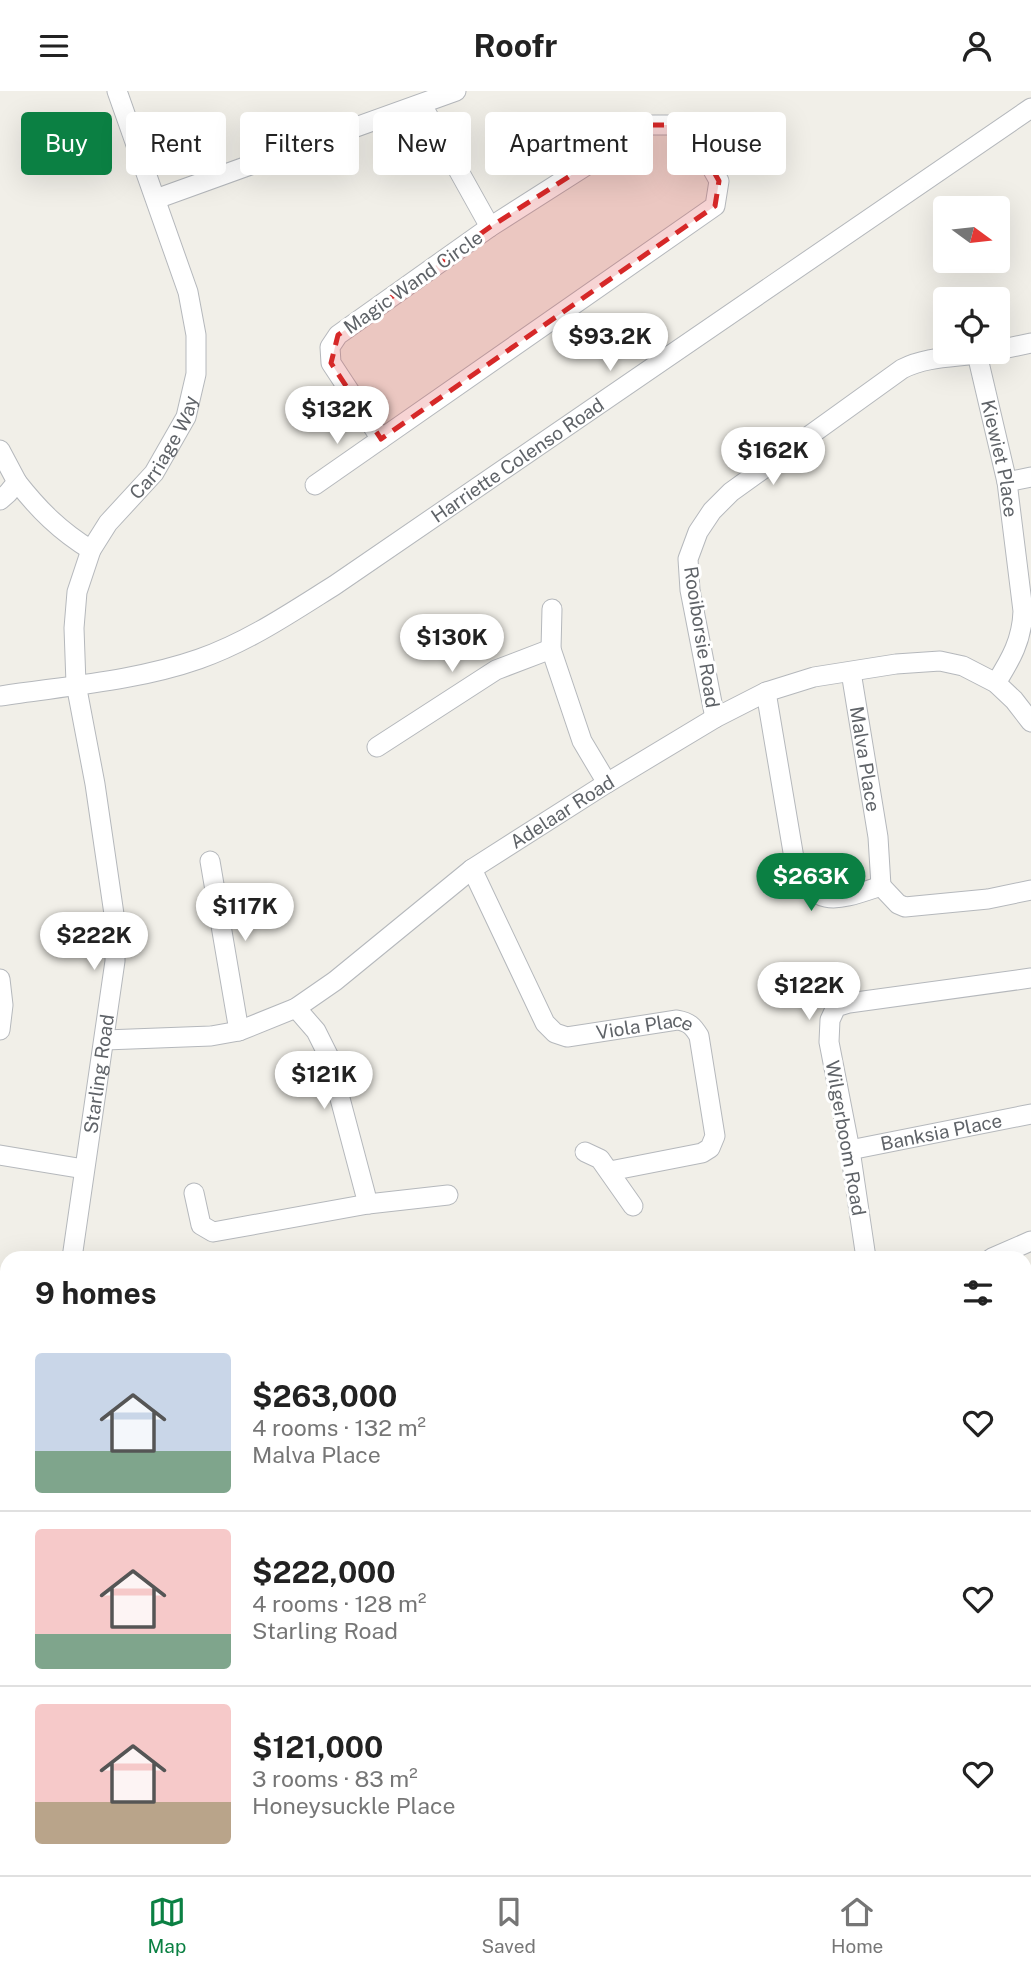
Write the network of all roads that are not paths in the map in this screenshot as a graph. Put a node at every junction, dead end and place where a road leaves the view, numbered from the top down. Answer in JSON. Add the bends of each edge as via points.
{"nodes":[{"id":1,"x":456,"y":91,"type":"edge"},
{"id":2,"x":122,"y":93,"type":"edge"},
{"id":3,"x":422,"y":105,"type":"junction"},
{"id":4,"x":1031,"y":108,"type":"edge"},
{"id":5,"x":156,"y":199,"type":"junction"},
{"id":6,"x":490,"y":227,"type":"junction"},
{"id":7,"x":1031,"y":343,"type":"edge"},
{"id":8,"x":1010,"y":347,"type":"edge"},
{"id":9,"x":933,"y":359,"type":"edge"},
{"id":10,"x":985,"y":364,"type":"edge"},
{"id":11,"x":381,"y":439,"type":"junction"},
{"id":12,"x":0,"y":450,"type":"edge"},
{"id":13,"x":1031,"y":477,"type":"edge"},
{"id":14,"x":17,"y":482,"type":"junction"},
{"id":15,"x":1007,"y":482,"type":"junction"},
{"id":16,"x":315,"y":485,"type":"dead end"},
{"id":17,"x":0,"y":500,"type":"edge"},
{"id":18,"x":91,"y":550,"type":"junction"},
{"id":19,"x":552,"y":609,"type":"dead end"},
{"id":20,"x":1027,"y":611,"type":"edge"},
{"id":21,"x":551,"y":649,"type":"junction"},
{"id":22,"x":851,"y":672,"type":"junction"},
{"id":23,"x":996,"y":683,"type":"junction"},
{"id":24,"x":76,"y":684,"type":"junction"},
{"id":25,"x":766,"y":692,"type":"junction"},
{"id":26,"x":0,"y":697,"type":"edge"},
{"id":27,"x":715,"y":718,"type":"junction"},
{"id":28,"x":1031,"y":722,"type":"edge"},
{"id":29,"x":377,"y":747,"type":"dead end"},
{"id":30,"x":607,"y":783,"type":"junction"},
{"id":31,"x":211,"y":861,"type":"dead end"},
{"id":32,"x":472,"y":869,"type":"junction"},
{"id":33,"x":881,"y":886,"type":"junction"},
{"id":34,"x":1031,"y":890,"type":"edge"},
{"id":35,"x":1031,"y":978,"type":"edge"},
{"id":36,"x":0,"y":979,"type":"edge"},
{"id":37,"x":296,"y":1008,"type":"junction"},
{"id":38,"x":0,"y":1030,"type":"edge"},
{"id":39,"x":239,"y":1031,"type":"junction"},
{"id":40,"x":105,"y":1040,"type":"junction"},
{"id":41,"x":1031,"y":1114,"type":"edge"},
{"id":42,"x":850,"y":1150,"type":"junction"},
{"id":43,"x":585,"y":1152,"type":"dead end"},
{"id":44,"x":0,"y":1155,"type":"edge"},
{"id":45,"x":84,"y":1169,"type":"junction"},
{"id":46,"x":610,"y":1171,"type":"junction"},
{"id":47,"x":194,"y":1193,"type":"dead end"},
{"id":48,"x":448,"y":1195,"type":"dead end"},
{"id":49,"x":368,"y":1204,"type":"junction"},
{"id":50,"x":633,"y":1206,"type":"dead end"},
{"id":51,"x":1031,"y":1241,"type":"edge"},
{"id":52,"x":73,"y":1251,"type":"edge"},
{"id":53,"x":865,"y":1251,"type":"edge"},
{"id":54,"x":1008,"y":1251,"type":"edge"}],
"edges":[{"from":1,"to":3,"type":"street"},
{"from":2,"to":5,"type":"street","name":"Carriage Way"},
{"from":3,"to":5,"type":"street"},
{"from":3,"to":6,"type":"street"},
{"from":4,"to":24,"type":"street","name":"Harriette Colenso Road","via":[[275,622],[199,659],[129,677]]},
{"from":5,"to":18,"type":"street","name":"Carriage Way","via":[[188,292],[197,374],[186,417],[154,473],[108,523]]},
{"from":6,"to":11,"type":"street","name":"Magic Wand Circle","via":[[338,335],[330,347],[331,363]]},
{"from":6,"to":11,"type":"street","name":"Magic Wand Circle","via":[[650,125],[688,125],[719,181],[715,206]]},
{"from":7,"to":8,"type":"street"},
{"from":9,"to":27,"type":"street","name":"Rooiborsie Road","via":[[902,369],[731,492],[698,532],[688,559],[690,590]]},
{"from":10,"to":15,"type":"street","name":"Kiewiet Place"},
{"from":11,"to":16,"type":"street"},
{"from":12,"to":14,"type":"street"},
{"from":13,"to":15,"type":"street"},
{"from":14,"to":17,"type":"street"},
{"from":14,"to":18,"type":"street","via":[[64,533]]},
{"from":15,"to":20,"type":"street","name":"Kiewiet Place"},
{"from":18,"to":24,"type":"street","name":"Carriage Way","via":[[77,592]]},
{"from":19,"to":21,"type":"street"},
{"from":20,"to":23,"type":"street","name":"Kiewiet Place","via":[[1014,654]]},
{"from":21,"to":29,"type":"street","via":[[496,670]]},
{"from":21,"to":30,"type":"street","via":[[582,741]]},
{"from":22,"to":23,"type":"street","name":"Adelaar Road","via":[[940,661],[963,666]]},
{"from":22,"to":25,"type":"street","name":"Adelaar Road","via":[[814,677]]},
{"from":22,"to":33,"type":"street","name":"Malva Place","via":[[878,837]]},
{"from":23,"to":28,"type":"street","name":"Adelaar Road"},
{"from":24,"to":26,"type":"street","name":"Harriette Colenso Road"},
{"from":24,"to":40,"type":"street","name":"Starling Road","via":[[115,921],[116,961]]},
{"from":25,"to":27,"type":"street","name":"Adelaar Road"},
{"from":25,"to":33,"type":"street","via":[[794,858],[805,884],[830,899]]},
{"from":27,"to":30,"type":"street","name":"Adelaar Road"},
{"from":30,"to":32,"type":"street","name":"Adelaar Road"},
{"from":31,"to":39,"type":"street"},
{"from":32,"to":37,"type":"street","name":"Adelaar Road"},
{"from":32,"to":46,"type":"street","name":"Viola Place","via":[[545,1023],[555,1033],[567,1037],[677,1020],[686,1021],[699,1036],[713,1144],[702,1153]]},
{"from":33,"to":34,"type":"street","via":[[905,908]]},
{"from":35,"to":42,"type":"street","name":"Wilgerboom Road","via":[[836,1007],[829,1042]]},
{"from":36,"to":38,"type":"street"},
{"from":37,"to":39,"type":"street","name":"Adelaar Road"},
{"from":37,"to":49,"type":"street","via":[[316,1031],[329,1057]]},
{"from":39,"to":40,"type":"street","name":"Adelaar Road"},
{"from":40,"to":45,"type":"street","name":"Starling Road"},
{"from":41,"to":42,"type":"street","name":"Banksia Place"},
{"from":42,"to":53,"type":"street","name":"Wilgerboom Road"},
{"from":43,"to":46,"type":"street","via":[[597,1156]]},
{"from":44,"to":45,"type":"street"},
{"from":45,"to":52,"type":"street","name":"Starling Road"},
{"from":46,"to":50,"type":"street"},
{"from":47,"to":49,"type":"street","via":[[201,1225],[213,1232]]},
{"from":48,"to":49,"type":"street"},
{"from":51,"to":54,"type":"street"}]}
